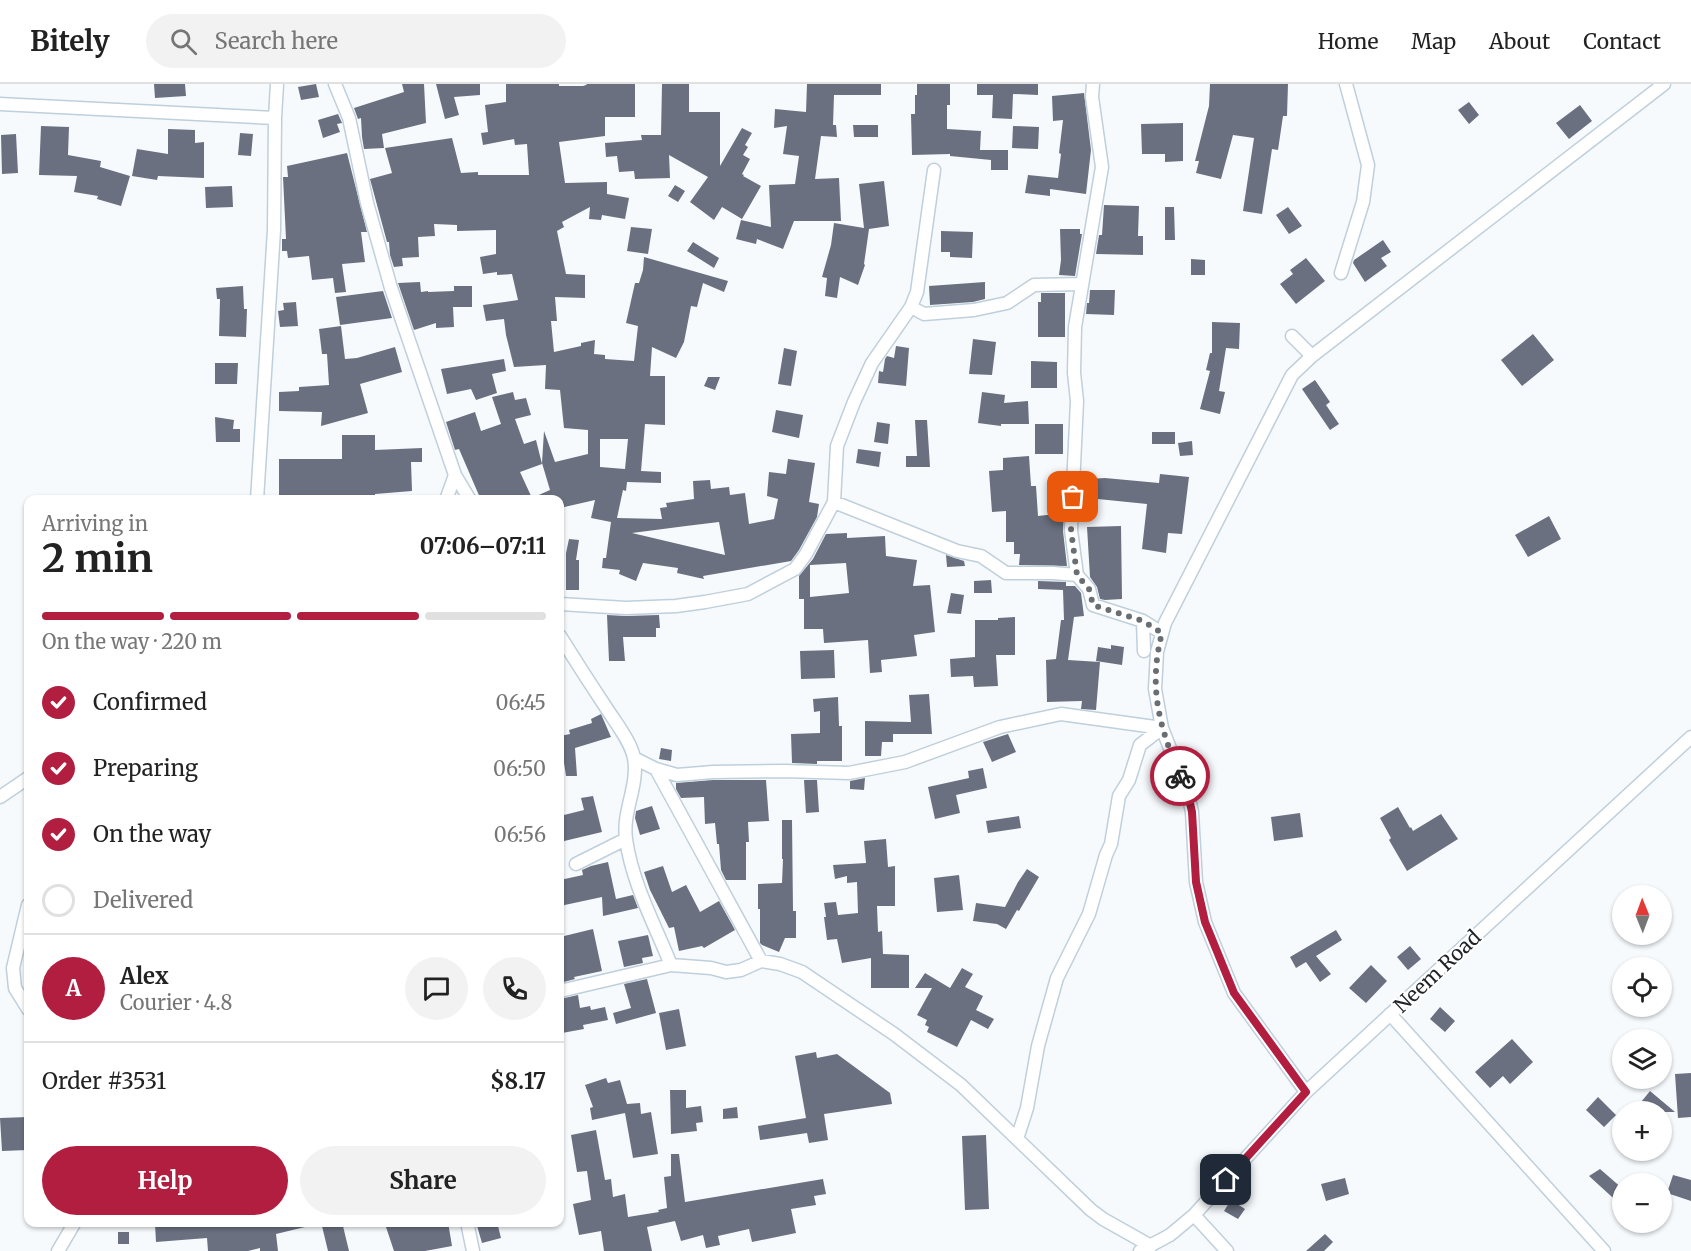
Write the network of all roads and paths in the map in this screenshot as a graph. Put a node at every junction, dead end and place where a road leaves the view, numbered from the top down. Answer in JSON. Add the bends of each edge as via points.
{"nodes":[{"id":1,"x":277,"y":84,"type":"edge"},
{"id":2,"x":335,"y":84,"type":"edge"},
{"id":3,"x":1093,"y":84,"type":"edge"},
{"id":4,"x":1346,"y":84,"type":"edge"},
{"id":5,"x":1664,"y":84,"type":"edge"},
{"id":6,"x":0,"y":104,"type":"edge"},
{"id":7,"x":274,"y":118,"type":"junction"},
{"id":8,"x":934,"y":170,"type":"dead end"},
{"id":9,"x":1341,"y":273,"type":"dead end"},
{"id":10,"x":1081,"y":284,"type":"junction"},
{"id":11,"x":911,"y":307,"type":"junction"},
{"id":12,"x":1292,"y":336,"type":"dead end"},
{"id":13,"x":1312,"y":356,"type":"junction"},
{"id":14,"x":455,"y":476,"type":"junction"},
{"id":15,"x":256,"y":495,"type":"edge"},
{"id":16,"x":448,"y":495,"type":"edge"},
{"id":17,"x":467,"y":495,"type":"edge"},
{"id":18,"x":834,"y":502,"type":"junction"},
{"id":19,"x":1077,"y":575,"type":"junction"},
{"id":20,"x":564,"y":604,"type":"edge"},
{"id":21,"x":1143,"y":621,"type":"junction"},
{"id":22,"x":1162,"y":633,"type":"junction"},
{"id":23,"x":564,"y":642,"type":"edge"},
{"id":24,"x":1144,"y":651,"type":"dead end"},
{"id":25,"x":1162,"y":728,"type":"junction"},
{"id":26,"x":1691,"y":738,"type":"edge"},
{"id":27,"x":634,"y":758,"type":"junction"},
{"id":28,"x":656,"y":769,"type":"junction"},
{"id":29,"x":24,"y":781,"type":"edge"},
{"id":30,"x":0,"y":797,"type":"edge"},
{"id":31,"x":626,"y":839,"type":"junction"},
{"id":32,"x":576,"y":864,"type":"dead end"},
{"id":33,"x":24,"y":922,"type":"edge"},
{"id":34,"x":761,"y":961,"type":"junction"},
{"id":35,"x":671,"y":965,"type":"junction"},
{"id":36,"x":564,"y":990,"type":"edge"},
{"id":37,"x":24,"y":1003,"type":"edge"},
{"id":38,"x":1390,"y":1014,"type":"junction"},
{"id":39,"x":1306,"y":1092,"type":"junction"},
{"id":40,"x":1017,"y":1139,"type":"junction"},
{"id":41,"x":1194,"y":1215,"type":"junction"},
{"id":42,"x":72,"y":1227,"type":"edge"},
{"id":43,"x":468,"y":1227,"type":"edge"},
{"id":44,"x":1145,"y":1249,"type":"edge"},
{"id":45,"x":58,"y":1251,"type":"edge"},
{"id":46,"x":473,"y":1251,"type":"edge"},
{"id":47,"x":1227,"y":1251,"type":"edge"},
{"id":48,"x":1604,"y":1251,"type":"edge"}],
"edges":[{"from":1,"to":7,"type":"street"},
{"from":2,"to":14,"type":"street","via":[[349,118],[391,288]]},
{"from":3,"to":10,"type":"street","via":[[1102,167]]},
{"from":4,"to":9,"type":"street","via":[[1368,165],[1364,202]]},
{"from":5,"to":13,"type":"street"},
{"from":6,"to":7,"type":"street"},
{"from":7,"to":15,"type":"street","via":[[274,231]]},
{"from":8,"to":11,"type":"street","via":[[920,280]]},
{"from":10,"to":11,"type":"street","via":[[1034,285],[1007,303],[974,310],[924,314]]},
{"from":10,"to":19,"type":"street","via":[[1075,327],[1077,401],[1071,530]]},
{"from":11,"to":18,"type":"street","via":[[872,363],[854,402],[837,446]]},
{"from":12,"to":13,"type":"street"},
{"from":13,"to":22,"type":"street","via":[[1292,375],[1164,622]]},
{"from":14,"to":16,"type":"street"},
{"from":14,"to":17,"type":"street"},
{"from":18,"to":19,"type":"street","via":[[957,551],[981,556],[1006,573]]},
{"from":18,"to":20,"type":"street","via":[[795,569],[748,594],[676,606]]},
{"from":19,"to":21,"type":"street","via":[[1089,589],[1093,605]]},
{"from":21,"to":22,"type":"street"},
{"from":21,"to":24,"type":"street"},
{"from":22,"to":25,"type":"street","via":[[1155,689]]},
{"from":23,"to":27,"type":"street","via":[[621,730]]},
{"from":25,"to":28,"type":"street","via":[[1061,714],[1000,727],[905,762],[849,773],[760,771],[677,775]]},
{"from":25,"to":39,"type":"street","via":[[1192,812],[1196,882],[1205,922],[1234,993]]},
{"from":25,"to":40,"type":"street","via":[[1140,745],[1129,780],[1119,796],[1111,844],[1089,914],[1057,978]]},
{"from":26,"to":38,"type":"street","name":"Neem Road"},
{"from":27,"to":28,"type":"street"},
{"from":27,"to":31,"type":"street","via":[[633,788],[625,814]]},
{"from":28,"to":34,"type":"street"},
{"from":29,"to":30,"type":"street"},
{"from":31,"to":32,"type":"street"},
{"from":31,"to":35,"type":"street","via":[[636,881]]},
{"from":33,"to":37,"type":"street","via":[[13,968],[15,988]]},
{"from":34,"to":35,"type":"street","via":[[726,972]]},
{"from":34,"to":40,"type":"street","via":[[802,972],[894,1034],[961,1085]]},
{"from":35,"to":36,"type":"street"},
{"from":38,"to":39,"type":"street","name":"Neem Road"},
{"from":38,"to":48,"type":"street"},
{"from":39,"to":41,"type":"street","name":"Neem Road"},
{"from":40,"to":44,"type":"street","via":[[1091,1210]]},
{"from":41,"to":44,"type":"street","name":"Neem Road"},
{"from":41,"to":47,"type":"street"},
{"from":42,"to":45,"type":"street"},
{"from":43,"to":46,"type":"street"}]}
